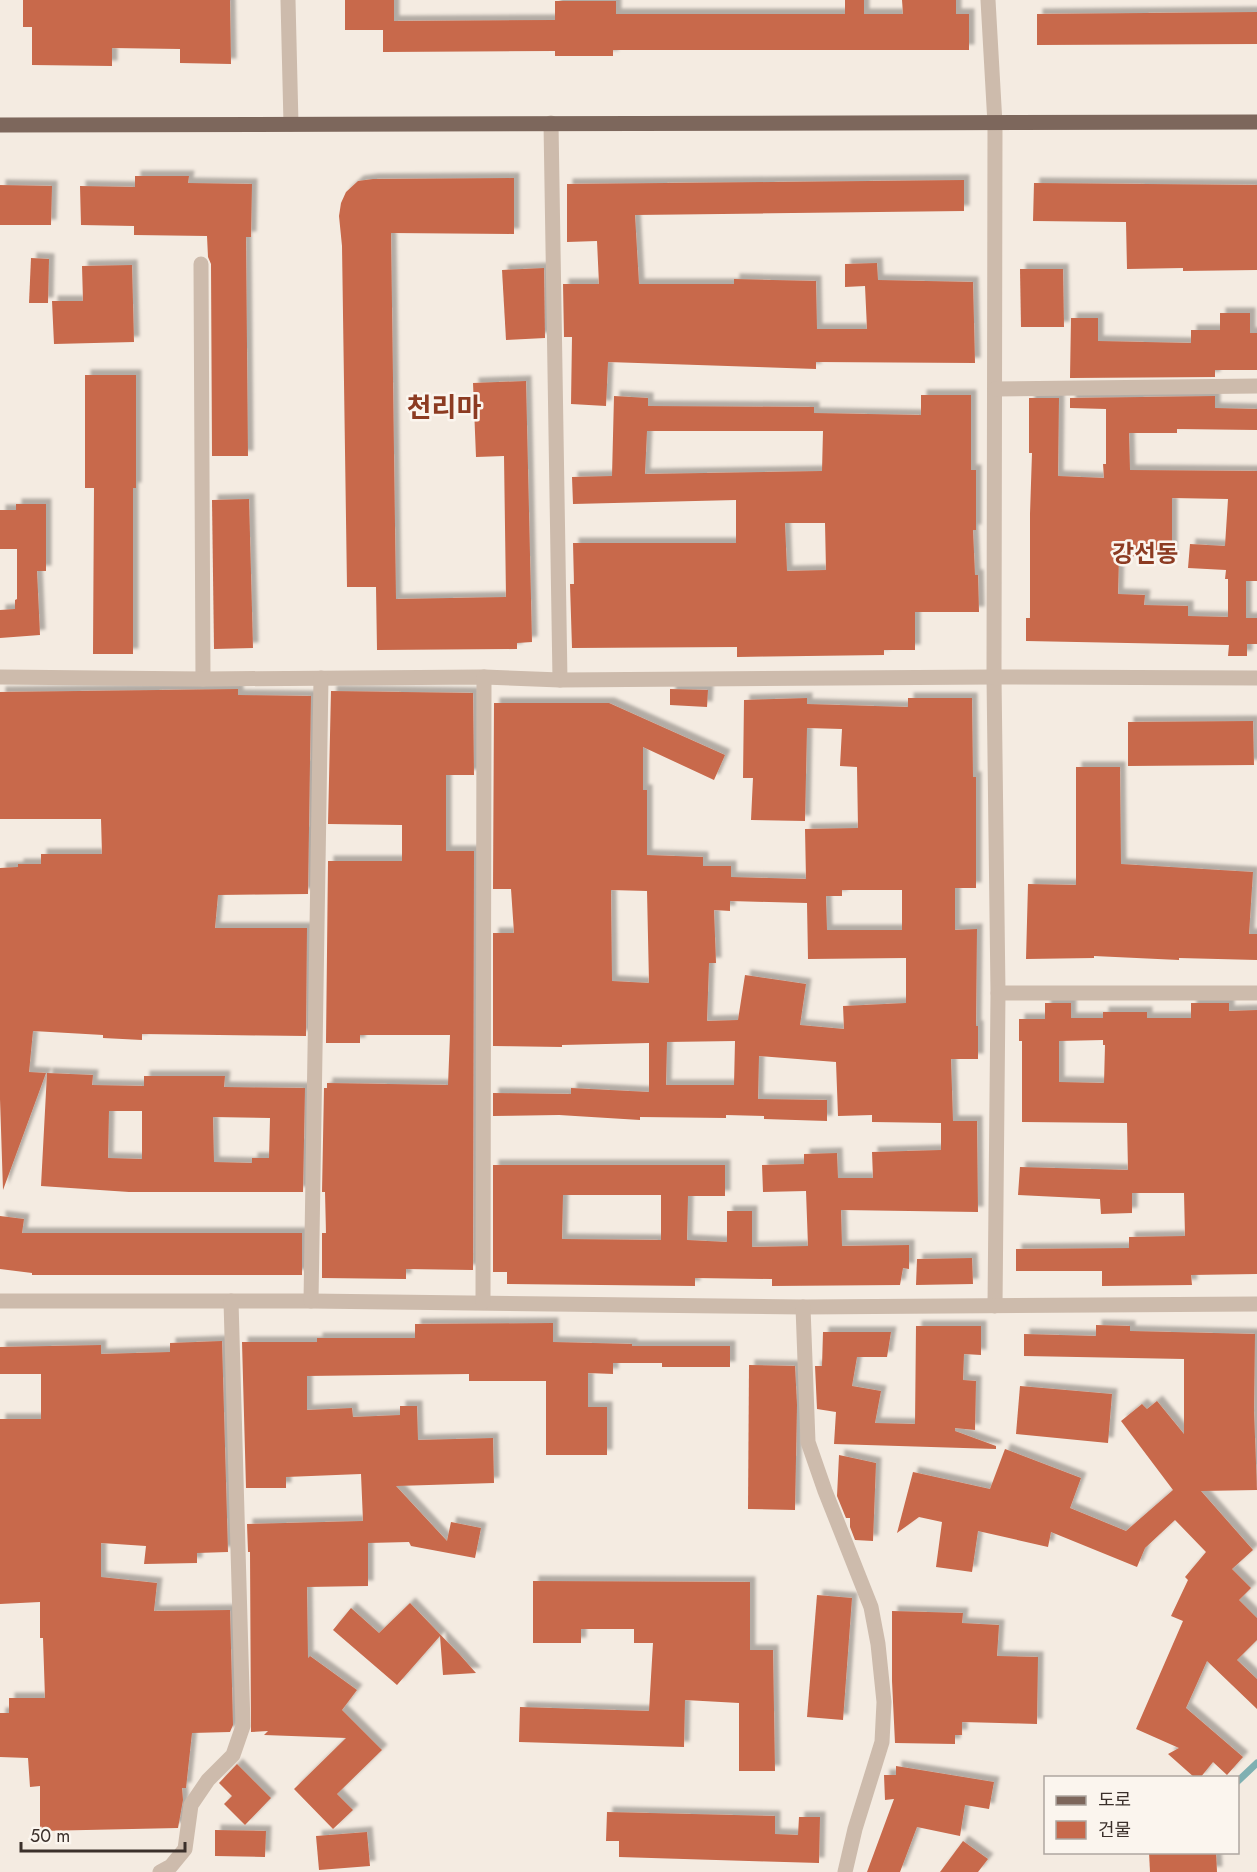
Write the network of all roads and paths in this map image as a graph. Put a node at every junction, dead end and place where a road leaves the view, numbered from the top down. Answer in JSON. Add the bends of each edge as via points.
{"nodes":[{"id":1,"x":288,"y":0,"type":"edge"},
{"id":2,"x":988,"y":0,"type":"edge"},
{"id":3,"x":1257,"y":122,"type":"edge"},
{"id":4,"x":551,"y":123,"type":"junction"},
{"id":5,"x":291,"y":124,"type":"junction"},
{"id":6,"x":995,"y":124,"type":"junction"},
{"id":7,"x":0,"y":125,"type":"edge"},
{"id":8,"x":201,"y":264,"type":"dead end"},
{"id":9,"x":1257,"y":386,"type":"edge"},
{"id":10,"x":995,"y":389,"type":"junction"},
{"id":11,"x":0,"y":677,"type":"edge"},
{"id":12,"x":484,"y":677,"type":"junction"},
{"id":13,"x":993,"y":677,"type":"junction"},
{"id":14,"x":321,"y":678,"type":"junction"},
{"id":15,"x":1257,"y":678,"type":"edge"},
{"id":16,"x":203,"y":679,"type":"junction"},
{"id":17,"x":560,"y":680,"type":"junction"},
{"id":18,"x":998,"y":993,"type":"junction"},
{"id":19,"x":1257,"y":993,"type":"edge"},
{"id":20,"x":0,"y":1301,"type":"edge"},
{"id":21,"x":231,"y":1301,"type":"junction"},
{"id":22,"x":311,"y":1301,"type":"junction"},
{"id":23,"x":483,"y":1302,"type":"junction"},
{"id":24,"x":1257,"y":1304,"type":"edge"},
{"id":25,"x":995,"y":1306,"type":"junction"},
{"id":26,"x":803,"y":1307,"type":"junction"},
{"id":27,"x":1257,"y":1315,"type":"edge"},
{"id":28,"x":160,"y":1872,"type":"edge"},
{"id":29,"x":845,"y":1872,"type":"edge"}],
"edges":[{"from":1,"to":5,"type":"street"},
{"from":2,"to":6,"type":"street"},
{"from":3,"to":6,"type":"main road"},
{"from":4,"to":5,"type":"main road"},
{"from":4,"to":6,"type":"main road"},
{"from":4,"to":17,"type":"street"},
{"from":5,"to":7,"type":"main road"},
{"from":6,"to":10,"type":"street"},
{"from":8,"to":16,"type":"street"},
{"from":9,"to":10,"type":"street"},
{"from":10,"to":13,"type":"street"},
{"from":11,"to":16,"type":"street"},
{"from":12,"to":14,"type":"street"},
{"from":12,"to":17,"type":"street"},
{"from":12,"to":23,"type":"street"},
{"from":13,"to":15,"type":"street"},
{"from":13,"to":17,"type":"street"},
{"from":13,"to":18,"type":"street"},
{"from":14,"to":16,"type":"street"},
{"from":14,"to":22,"type":"street"},
{"from":18,"to":19,"type":"street"},
{"from":18,"to":25,"type":"street"},
{"from":20,"to":21,"type":"street"},
{"from":21,"to":22,"type":"street"},
{"from":21,"to":28,"type":"street","via":[[243,1726],[233,1755],[208,1780],[191,1805],[185,1849],[171,1866]]},
{"from":22,"to":23,"type":"street"},
{"from":23,"to":26,"type":"street"},
{"from":24,"to":25,"type":"street"},
{"from":24,"to":27,"type":"street"},
{"from":25,"to":26,"type":"street"},
{"from":26,"to":29,"type":"street","via":[[808,1442],[871,1607],[884,1702],[882,1742]]}]}
